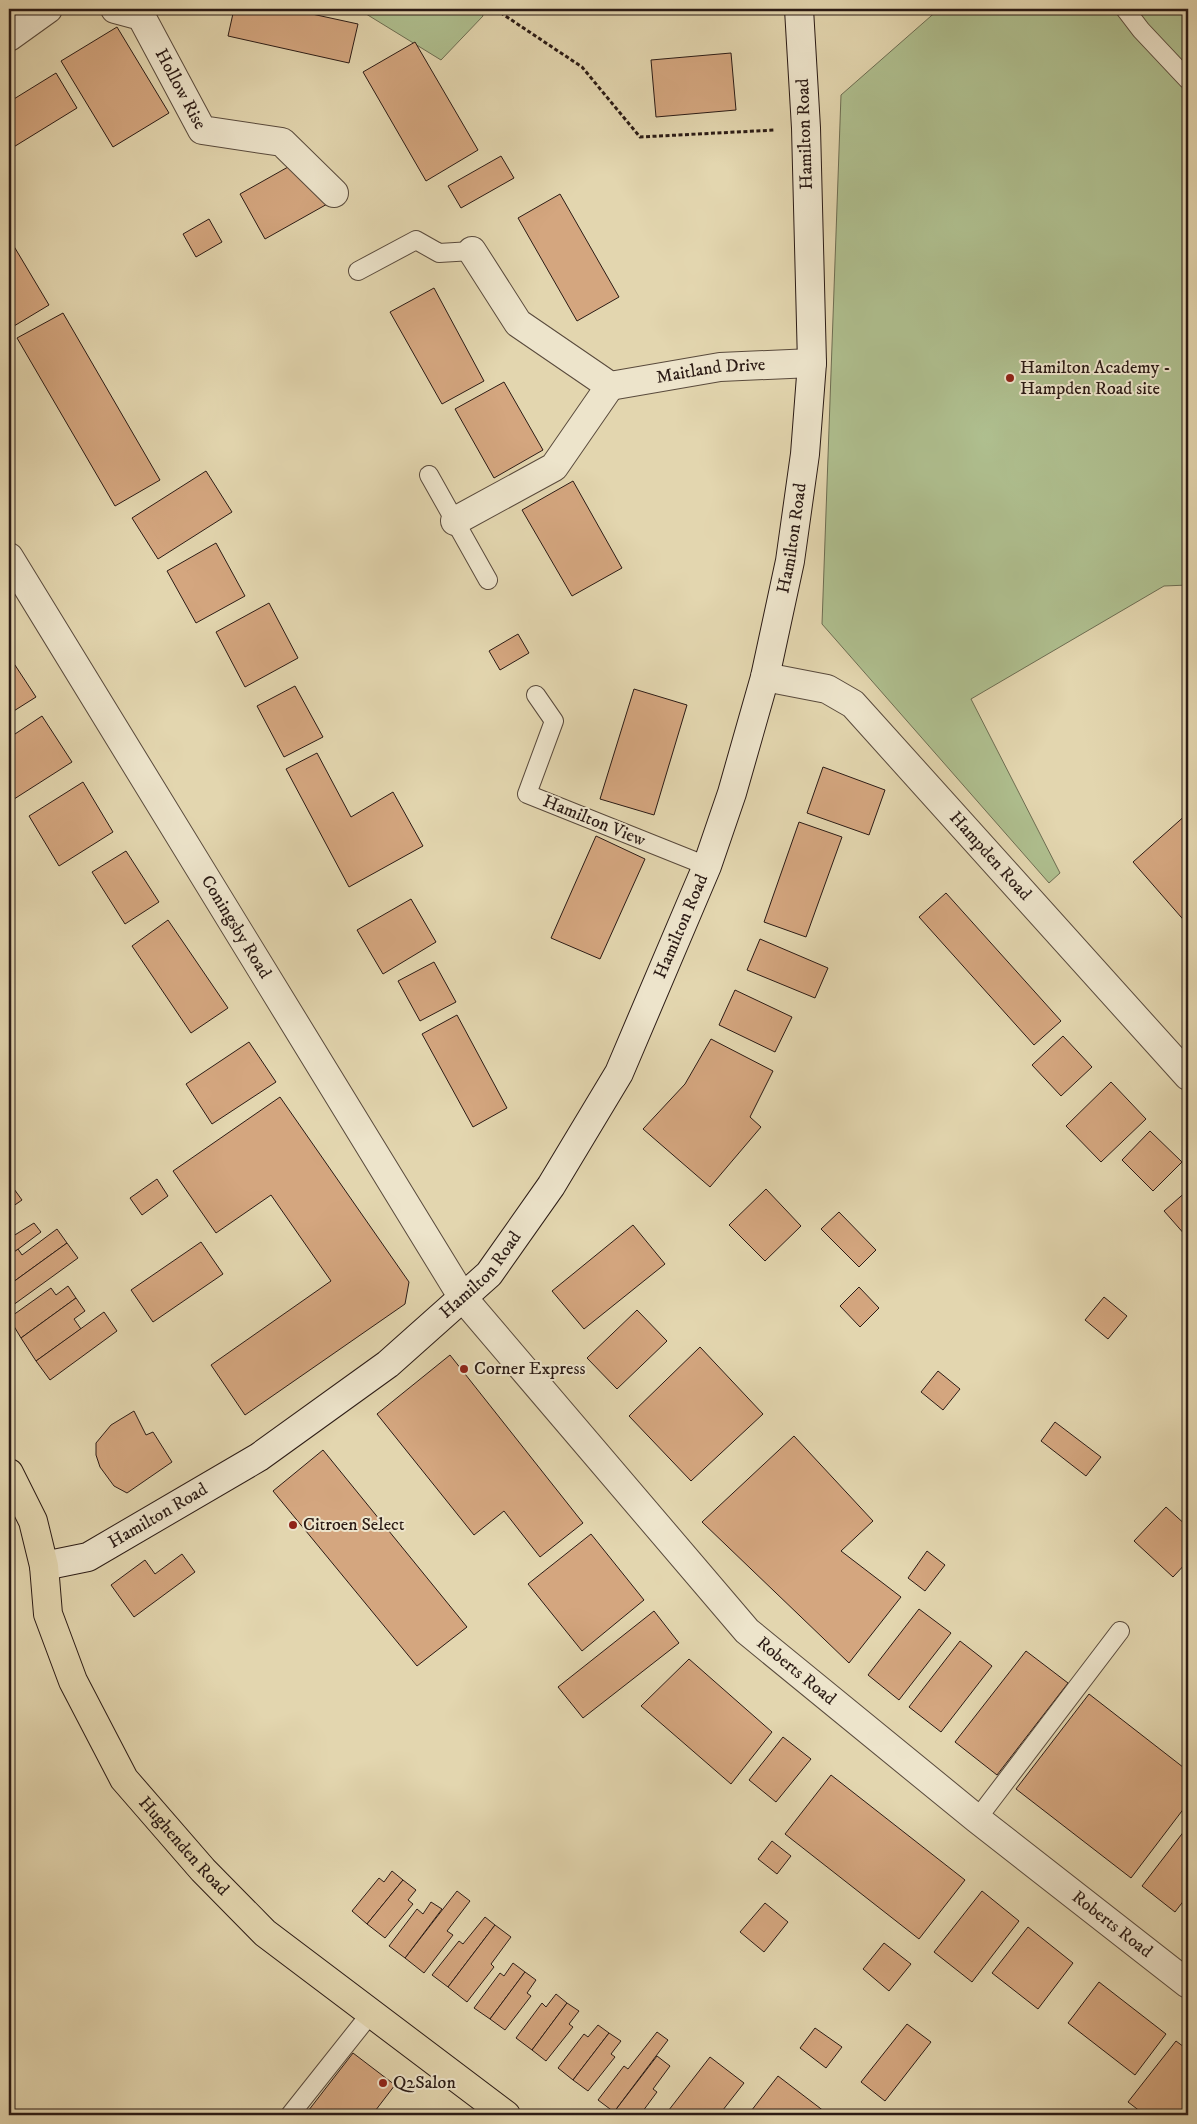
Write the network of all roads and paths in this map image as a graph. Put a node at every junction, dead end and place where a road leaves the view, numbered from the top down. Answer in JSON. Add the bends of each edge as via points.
{"nodes":[{"id":1,"x":48,"y":9,"type":"edge"},
{"id":2,"x":115,"y":9,"type":"edge"},
{"id":3,"x":496,"y":9,"type":"edge"},
{"id":4,"x":798,"y":9,"type":"edge"},
{"id":5,"x":1125,"y":9,"type":"edge"},
{"id":6,"x":9,"y":37,"type":"edge"},
{"id":7,"x":1188,"y":80,"type":"edge"},
{"id":8,"x":806,"y":128,"type":"junction"},
{"id":9,"x":334,"y":193,"type":"dead end"},
{"id":10,"x":472,"y":251,"type":"joint"},
{"id":11,"x":358,"y":271,"type":"dead end"},
{"id":12,"x":812,"y":364,"type":"junction"},
{"id":13,"x":610,"y":386,"type":"junction"},
{"id":14,"x":429,"y":475,"type":"dead end"},
{"id":15,"x":455,"y":521,"type":"junction"},
{"id":16,"x":9,"y":557,"type":"edge"},
{"id":17,"x":488,"y":580,"type":"dead end"},
{"id":18,"x":765,"y":677,"type":"junction"},
{"id":19,"x":536,"y":695,"type":"dead end"},
{"id":20,"x":707,"y":866,"type":"junction"},
{"id":21,"x":1188,"y":1076,"type":"edge"},
{"id":22,"x":462,"y":1298,"type":"junction"},
{"id":23,"x":9,"y":1473,"type":"edge"},
{"id":24,"x":44,"y":1566,"type":"junction"},
{"id":25,"x":1120,"y":1631,"type":"dead end"},
{"id":26,"x":977,"y":1819,"type":"junction"},
{"id":27,"x":1188,"y":1984,"type":"edge"},
{"id":28,"x":371,"y":2013,"type":"junction"},
{"id":29,"x":290,"y":2115,"type":"edge"},
{"id":30,"x":506,"y":2115,"type":"edge"}],
"edges":[{"from":1,"to":6,"type":"street"},
{"from":2,"to":9,"type":"street","name":"Hollow Rise","via":[[141,16],[202,130],[282,142]]},
{"from":3,"to":8,"type":"path","via":[[582,67],[640,137]]},
{"from":4,"to":8,"type":"street","name":"Hamilton Road"},
{"from":5,"to":7,"type":"lane"},
{"from":8,"to":12,"type":"street","name":"Hamilton Road"},
{"from":10,"to":11,"type":"lane","via":[[439,253],[416,240]]},
{"from":10,"to":13,"type":"street","via":[[518,323]]},
{"from":12,"to":13,"type":"street","name":"Maitland Drive","via":[[720,367]]},
{"from":12,"to":18,"type":"street","name":"Hamilton Road","via":[[805,454],[790,561]]},
{"from":13,"to":15,"type":"street","via":[[554,467]]},
{"from":14,"to":15,"type":"lane"},
{"from":15,"to":17,"type":"lane"},
{"from":16,"to":22,"type":"street","name":"Coningsby Road"},
{"from":18,"to":20,"type":"street","name":"Hamilton Road"},
{"from":18,"to":21,"type":"street","name":"Hampden Road","via":[[828,689],[853,704]]},
{"from":19,"to":20,"type":"lane","name":"Hamilton View","via":[[554,721],[527,794]]},
{"from":20,"to":22,"type":"street","name":"Hamilton Road","via":[[619,1073],[551,1186],[495,1266]]},
{"from":22,"to":24,"type":"street","name":"Hamilton Road","via":[[388,1364],[259,1457],[88,1557]]},
{"from":22,"to":26,"type":"street","name":"Roberts Road","via":[[746,1631]]},
{"from":23,"to":24,"type":"main road","name":"Hughenden Road","via":[[33,1521]]},
{"from":24,"to":28,"type":"main road","name":"Hughenden Road","via":[[48,1614],[73,1681],[124,1779],[203,1870],[265,1933]]},
{"from":25,"to":26,"type":"lane"},
{"from":26,"to":27,"type":"street","name":"Roberts Road"},
{"from":28,"to":29,"type":"lane"},
{"from":28,"to":30,"type":"main road","name":"Hughenden Road"}]}
